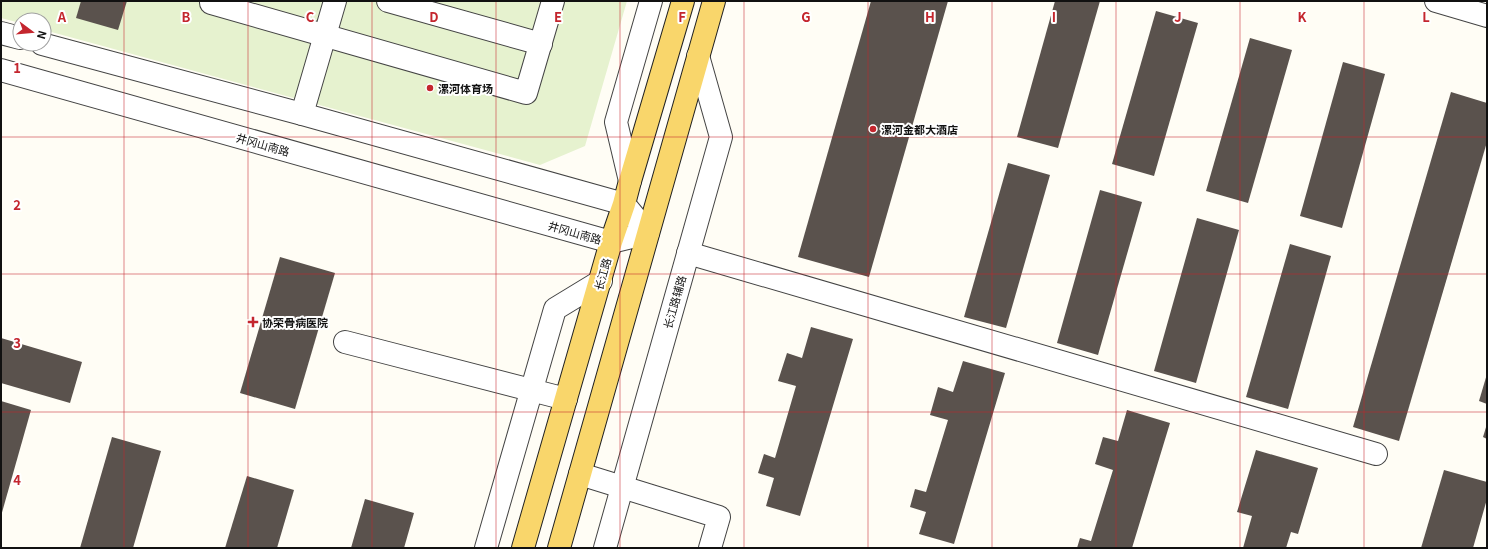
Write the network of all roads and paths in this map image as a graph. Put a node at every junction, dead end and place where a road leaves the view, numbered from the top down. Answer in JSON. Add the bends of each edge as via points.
{"nodes":[{"id":1,"x":211,"y":1,"type":"edge"},
{"id":2,"x":335,"y":1,"type":"edge"},
{"id":3,"x":388,"y":1,"type":"edge"},
{"id":4,"x":553,"y":1,"type":"edge"},
{"id":5,"x":651,"y":1,"type":"edge"},
{"id":6,"x":683,"y":1,"type":"edge"},
{"id":7,"x":714,"y":1,"type":"edge"},
{"id":8,"x":1436,"y":1,"type":"edge"},
{"id":9,"x":262,"y":9,"type":"edge"},
{"id":10,"x":1487,"y":16,"type":"edge"},
{"id":11,"x":1,"y":33,"type":"edge"},
{"id":12,"x":12,"y":36,"type":"edge"},
{"id":13,"x":325,"y":36,"type":"junction"},
{"id":14,"x":541,"y":44,"type":"junction"},
{"id":15,"x":52,"y":47,"type":"edge"},
{"id":16,"x":698,"y":56,"type":"junction"},
{"id":17,"x":1,"y":70,"type":"edge"},
{"id":18,"x":302,"y":114,"type":"junction"},
{"id":19,"x":630,"y":181,"type":"junction"},
{"id":20,"x":624,"y":204,"type":"junction"},
{"id":21,"x":648,"y":233,"type":"junction"},
{"id":22,"x":611,"y":242,"type":"junction"},
{"id":23,"x":688,"y":254,"type":"junction"},
{"id":24,"x":601,"y":280,"type":"junction"},
{"id":25,"x":345,"y":342,"type":"dead end"},
{"id":26,"x":532,"y":390,"type":"junction"},
{"id":27,"x":566,"y":399,"type":"junction"},
{"id":28,"x":1376,"y":454,"type":"dead end"},
{"id":29,"x":580,"y":474,"type":"junction"},
{"id":30,"x":622,"y":487,"type":"junction"},
{"id":31,"x":486,"y":548,"type":"edge"},
{"id":32,"x":523,"y":548,"type":"edge"},
{"id":33,"x":559,"y":548,"type":"edge"},
{"id":34,"x":605,"y":548,"type":"edge"},
{"id":35,"x":710,"y":548,"type":"edge"}],
"edges":[{"from":1,"to":9,"type":"street"},
{"from":2,"to":13,"type":"street"},
{"from":3,"to":14,"type":"street"},
{"from":4,"to":14,"type":"street"},
{"from":5,"to":19,"type":"street","via":[[616,122]]},
{"from":6,"to":19,"type":"main road","name":"长江路"},
{"from":7,"to":16,"type":"main road"},
{"from":8,"to":10,"type":"street"},
{"from":9,"to":13,"type":"street"},
{"from":11,"to":12,"type":"street"},
{"from":13,"to":14,"type":"street","via":[[526,94]]},
{"from":13,"to":18,"type":"street"},
{"from":15,"to":18,"type":"street"},
{"from":16,"to":21,"type":"main road"},
{"from":16,"to":23,"type":"street","name":"长江路辅路","via":[[722,137]]},
{"from":17,"to":22,"type":"street","name":"井冈山南路"},
{"from":18,"to":20,"type":"street"},
{"from":19,"to":20,"type":"main road","name":"长江路"},
{"from":20,"to":21,"type":"street"},
{"from":20,"to":22,"type":"main road","name":"长江路"},
{"from":21,"to":22,"type":"street","name":"井冈山南路"},
{"from":21,"to":29,"type":"main road"},
{"from":22,"to":24,"type":"main road","name":"长江路"},
{"from":23,"to":28,"type":"street"},
{"from":23,"to":30,"type":"street","name":"长江路辅路"},
{"from":24,"to":26,"type":"street","via":[[555,309]]},
{"from":24,"to":27,"type":"main road","name":"长江路"},
{"from":25,"to":26,"type":"street"},
{"from":26,"to":27,"type":"street"},
{"from":26,"to":31,"type":"street"},
{"from":27,"to":32,"type":"main road","name":"长江路"},
{"from":29,"to":30,"type":"street"},
{"from":29,"to":33,"type":"main road"},
{"from":30,"to":34,"type":"street","name":"长江路辅路"},
{"from":30,"to":35,"type":"street","via":[[719,517]]}]}
